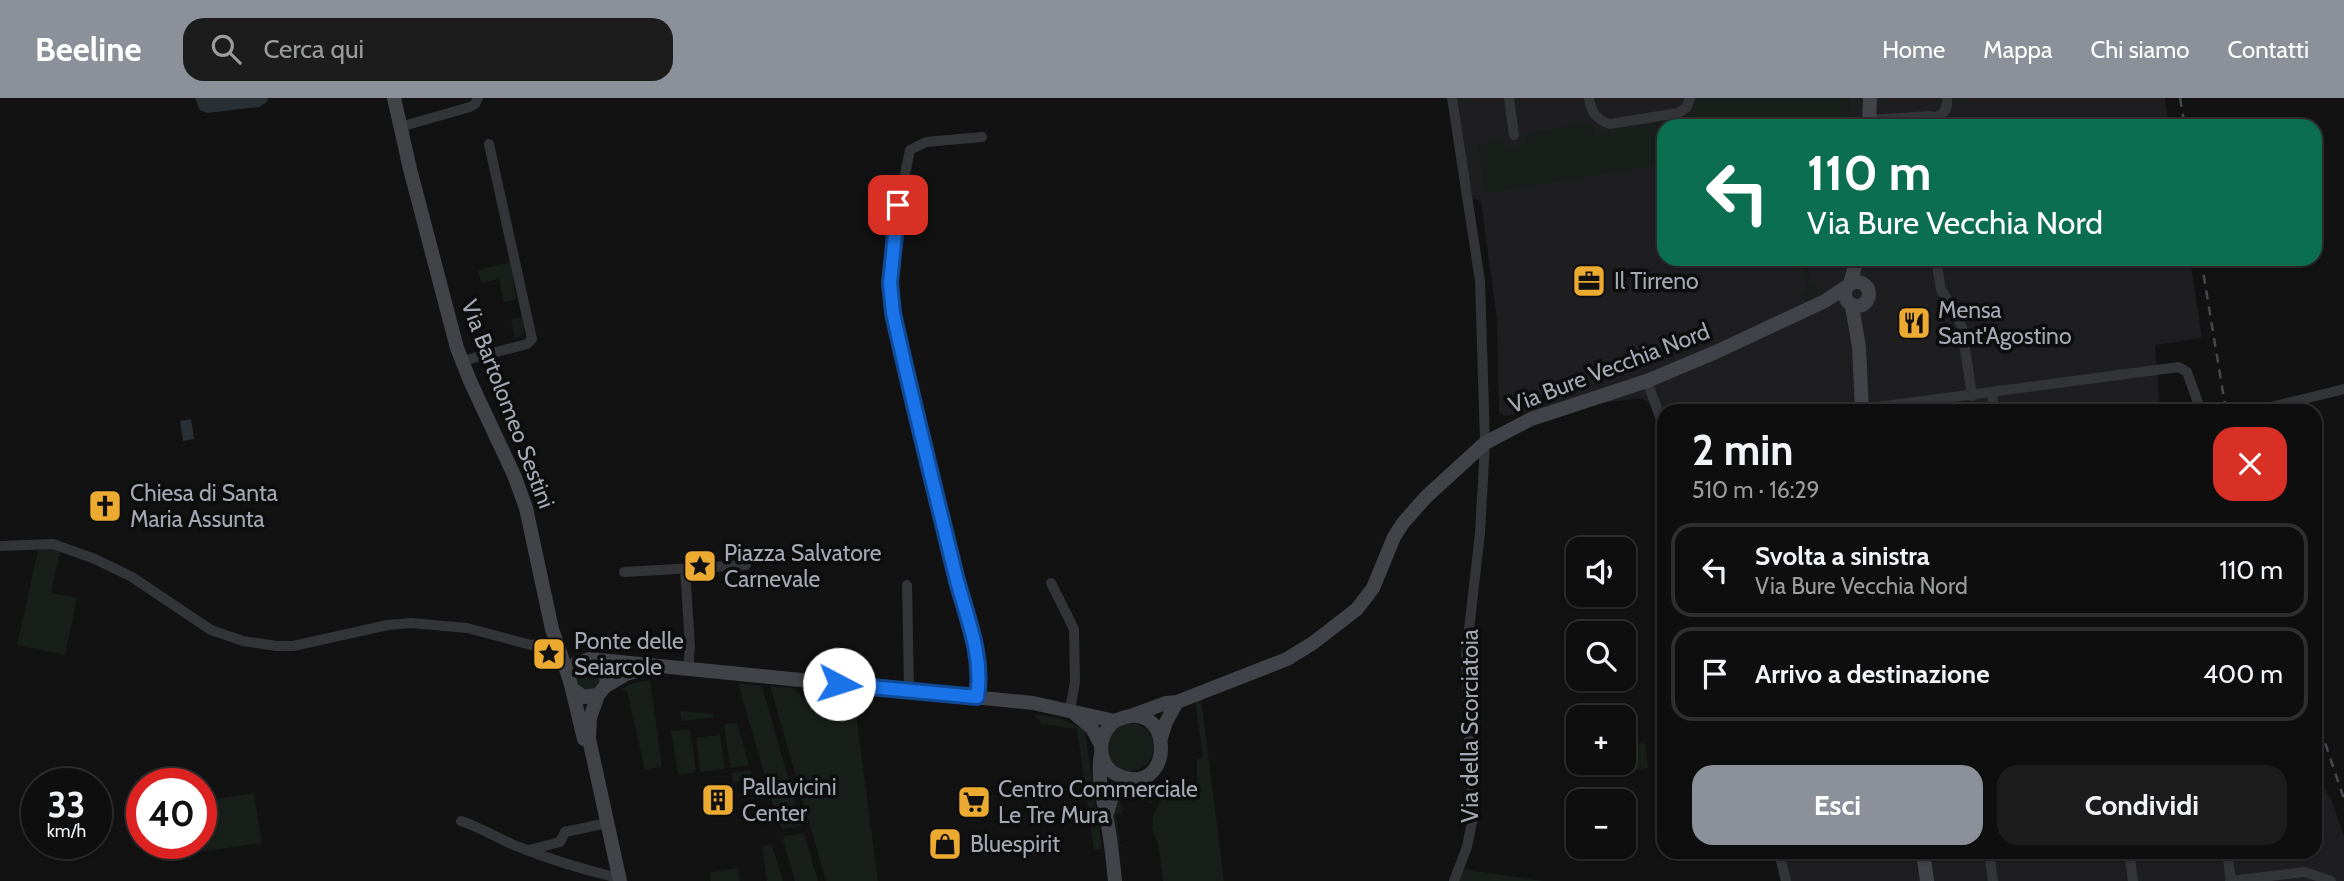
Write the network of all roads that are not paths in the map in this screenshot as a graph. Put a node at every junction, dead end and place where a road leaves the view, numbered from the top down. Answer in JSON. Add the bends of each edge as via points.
{"nodes":[{"id":1,"x":394,"y":98,"type":"edge"},
{"id":2,"x":478,"y":98,"type":"edge"},
{"id":3,"x":1452,"y":98,"type":"edge"},
{"id":4,"x":1509,"y":98,"type":"edge"},
{"id":5,"x":1589,"y":98,"type":"edge"},
{"id":6,"x":1690,"y":98,"type":"edge"},
{"id":7,"x":1870,"y":98,"type":"edge"},
{"id":8,"x":1947,"y":101,"type":"edge"},
{"id":9,"x":1869,"y":119,"type":"edge"},
{"id":10,"x":1902,"y":119,"type":"edge"},
{"id":11,"x":1932,"y":119,"type":"edge"},
{"id":12,"x":1938,"y":119,"type":"edge"},
{"id":13,"x":400,"y":127,"type":"junction"},
{"id":14,"x":1514,"y":135,"type":"dead end"},
{"id":15,"x":982,"y":136,"type":"dead end"},
{"id":16,"x":489,"y":145,"type":"dead end"},
{"id":17,"x":1856,"y":266,"type":"edge"},
{"id":18,"x":1862,"y":266,"type":"edge"},
{"id":19,"x":1937,"y":266,"type":"edge"},
{"id":20,"x":1854,"y":295,"type":"junction"},
{"id":21,"x":462,"y":361,"type":"junction"},
{"id":22,"x":1647,"y":382,"type":"junction"},
{"id":23,"x":2344,"y":388,"type":"edge"},
{"id":24,"x":1992,"y":393,"type":"junction"},
{"id":25,"x":1972,"y":396,"type":"junction"},
{"id":26,"x":1862,"y":404,"type":"edge"},
{"id":27,"x":1909,"y":404,"type":"edge"},
{"id":28,"x":1993,"y":404,"type":"edge"},
{"id":29,"x":2198,"y":404,"type":"edge"},
{"id":30,"x":2282,"y":404,"type":"edge"},
{"id":31,"x":1657,"y":409,"type":"edge"},
{"id":32,"x":1485,"y":443,"type":"junction"},
{"id":33,"x":0,"y":546,"type":"edge"},
{"id":34,"x":746,"y":565,"type":"dead end"},
{"id":35,"x":685,"y":569,"type":"junction"},
{"id":36,"x":624,"y":572,"type":"dead end"},
{"id":37,"x":1051,"y":583,"type":"dead end"},
{"id":38,"x":907,"y":584,"type":"dead end"},
{"id":39,"x":557,"y":644,"type":"junction"},
{"id":40,"x":589,"y":660,"type":"junction"},
{"id":41,"x":658,"y":666,"type":"junction"},
{"id":42,"x":688,"y":669,"type":"junction"},
{"id":43,"x":571,"y":684,"type":"junction"},
{"id":44,"x":602,"y":690,"type":"junction"},
{"id":45,"x":909,"y":690,"type":"junction"},
{"id":46,"x":977,"y":697,"type":"junction"},
{"id":47,"x":1177,"y":702,"type":"junction"},
{"id":48,"x":1070,"y":710,"type":"junction"},
{"id":49,"x":1130,"y":716,"type":"junction"},
{"id":50,"x":1115,"y":721,"type":"junction"},
{"id":51,"x":1161,"y":738,"type":"junction"},
{"id":52,"x":1101,"y":749,"type":"junction"},
{"id":53,"x":593,"y":763,"type":"junction"},
{"id":54,"x":1130,"y":779,"type":"junction"},
{"id":55,"x":1107,"y":818,"type":"junction"},
{"id":56,"x":461,"y":821,"type":"dead end"},
{"id":57,"x":607,"y":823,"type":"junction"},
{"id":58,"x":527,"y":850,"type":"junction"},
{"id":59,"x":1780,"y":859,"type":"edge"},
{"id":60,"x":1924,"y":859,"type":"edge"},
{"id":61,"x":1990,"y":859,"type":"edge"},
{"id":62,"x":2130,"y":859,"type":"edge"},
{"id":63,"x":2228,"y":859,"type":"edge"},
{"id":64,"x":2281,"y":877,"type":"edge"},
{"id":65,"x":620,"y":880,"type":"edge"},
{"id":66,"x":1115,"y":881,"type":"edge"},
{"id":67,"x":1454,"y":881,"type":"edge"},
{"id":68,"x":1786,"y":881,"type":"edge"},
{"id":69,"x":1927,"y":881,"type":"edge"},
{"id":70,"x":1993,"y":881,"type":"edge"},
{"id":71,"x":2133,"y":881,"type":"edge"},
{"id":72,"x":2230,"y":881,"type":"edge"},
{"id":73,"x":2331,"y":881,"type":"edge"}],
"edges":[{"from":1,"to":13,"type":"street","name":"Via Bartolomeo Sestini"},
{"from":2,"to":13,"type":"street","via":[[470,107]]},
{"from":3,"to":32,"type":"street","name":"Via della Scorciatoia","via":[[1480,281]]},
{"from":4,"to":14,"type":"street"},
{"from":5,"to":6,"type":"street","via":[[1594,115],[1610,124],[1678,113]]},
{"from":7,"to":9,"type":"street"},
{"from":8,"to":12,"type":"street"},
{"from":10,"to":11,"type":"street"},
{"from":13,"to":21,"type":"street","name":"Via Bartolomeo Sestini"},
{"from":15,"to":46,"type":"street","via":[[926,142],[910,150],[896,218],[890,283],[905,365],[979,661]]},
{"from":16,"to":21,"type":"street","via":[[532,339]]},
{"from":17,"to":20,"type":"street"},
{"from":18,"to":20,"type":"street"},
{"from":19,"to":25,"type":"street","via":[[1941,290],[1962,328]]},
{"from":20,"to":22,"type":"street","name":"Via Bure Vecchia Nord","via":[[1825,302]]},
{"from":20,"to":26,"type":"street"},
{"from":21,"to":39,"type":"street","name":"Via Bartolomeo Sestini","via":[[526,508]]},
{"from":22,"to":31,"type":"street"},
{"from":22,"to":32,"type":"street","name":"Via Bure Vecchia Nord","via":[[1531,419]]},
{"from":23,"to":30,"type":"street"},
{"from":24,"to":25,"type":"street"},
{"from":24,"to":28,"type":"street"},
{"from":24,"to":29,"type":"street","via":[[2179,367],[2187,372]]},
{"from":25,"to":27,"type":"street"},
{"from":32,"to":47,"type":"street","name":"Via Bure Vecchia Nord","via":[[1403,523],[1373,588],[1357,609],[1287,659]]},
{"from":32,"to":67,"type":"street","name":"Via della Scorciatoia","via":[[1466,656],[1473,817]]},
{"from":33,"to":39,"type":"street","via":[[53,544],[95,559],[132,577],[211,630],[243,641],[293,646],[411,623],[467,628],[531,645]]},
{"from":34,"to":35,"type":"street"},
{"from":35,"to":36,"type":"street"},
{"from":35,"to":42,"type":"street"},
{"from":37,"to":48,"type":"street","via":[[1074,629],[1075,682]]},
{"from":38,"to":45,"type":"street"},
{"from":39,"to":40,"type":"street"},
{"from":39,"to":43,"type":"street","name":"Via Bartolomeo Sestini"},
{"from":40,"to":41,"type":"street"},
{"from":40,"to":43,"type":"street","via":[[573,666]]},
{"from":40,"to":44,"type":"street","via":[[606,669]]},
{"from":41,"to":42,"type":"street"},
{"from":41,"to":44,"type":"street","via":[[631,672]]},
{"from":42,"to":45,"type":"street"},
{"from":43,"to":44,"type":"street","via":[[584,697]]},
{"from":43,"to":53,"type":"street","name":"Via Bartolomeo Sestini"},
{"from":44,"to":53,"type":"street","via":[[589,723]]},
{"from":45,"to":46,"type":"street"},
{"from":46,"to":48,"type":"street"},
{"from":47,"to":49,"type":"street","name":"Via Bure Vecchia Nord"},
{"from":47,"to":51,"type":"street"},
{"from":48,"to":50,"type":"street"},
{"from":48,"to":52,"type":"street","via":[[1089,724]]},
{"from":49,"to":50,"type":"street"},
{"from":49,"to":51,"type":"street","via":[[1147,720]]},
{"from":50,"to":52,"type":"street","via":[[1105,731]]},
{"from":51,"to":54,"type":"street","via":[[1162,753],[1156,767]]},
{"from":52,"to":54,"type":"street","via":[[1113,773]]},
{"from":52,"to":55,"type":"street","via":[[1099,773]]},
{"from":53,"to":57,"type":"street"},
{"from":54,"to":55,"type":"street","via":[[1112,796]]},
{"from":55,"to":66,"type":"street"},
{"from":56,"to":58,"type":"street"},
{"from":57,"to":58,"type":"street","via":[[565,832],[560,842]]},
{"from":57,"to":65,"type":"street"},
{"from":58,"to":65,"type":"street"},
{"from":59,"to":68,"type":"street"},
{"from":60,"to":69,"type":"street"},
{"from":61,"to":70,"type":"street"},
{"from":62,"to":71,"type":"street"},
{"from":63,"to":72,"type":"street"},
{"from":64,"to":72,"type":"street"},
{"from":64,"to":73,"type":"street","via":[[2308,872]]}]}
